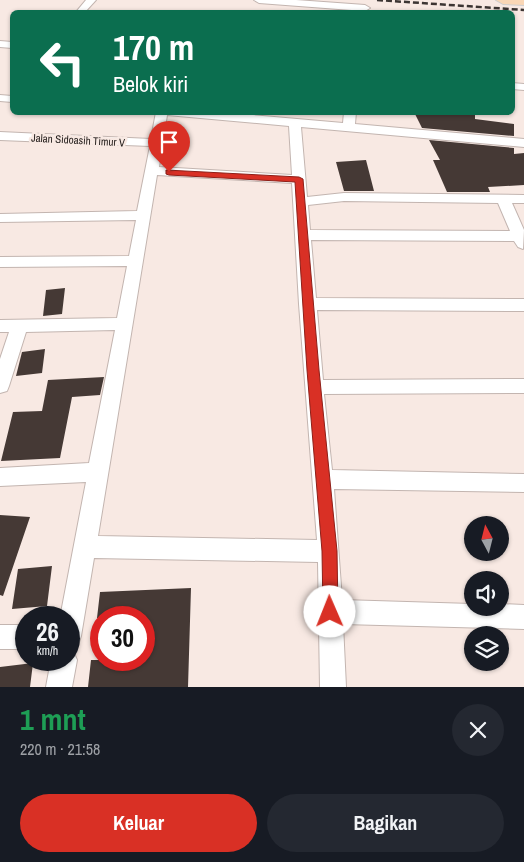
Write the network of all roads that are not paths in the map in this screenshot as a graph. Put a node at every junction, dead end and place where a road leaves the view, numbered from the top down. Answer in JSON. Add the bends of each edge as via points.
{"nodes":[{"id":1,"x":91,"y":0,"type":"edge"},
{"id":2,"x":259,"y":0,"type":"edge"},
{"id":3,"x":504,"y":0,"type":"edge"},
{"id":4,"x":524,"y":1,"type":"edge"},
{"id":5,"x":365,"y":7,"type":"edge"},
{"id":6,"x":82,"y":10,"type":"edge"},
{"id":7,"x":161,"y":115,"type":"edge"},
{"id":8,"x":202,"y":115,"type":"edge"},
{"id":9,"x":350,"y":115,"type":"edge"},
{"id":10,"x":295,"y":124,"type":"junction"},
{"id":11,"x":348,"y":128,"type":"junction"},
{"id":12,"x":0,"y":136,"type":"edge"},
{"id":13,"x":524,"y":143,"type":"edge"},
{"id":14,"x":156,"y":144,"type":"junction"},
{"id":15,"x":151,"y":171,"type":"junction"},
{"id":16,"x":299,"y":179,"type":"junction"},
{"id":17,"x":504,"y":199,"type":"junction"},
{"id":18,"x":524,"y":199,"type":"edge"},
{"id":19,"x":300,"y":202,"type":"junction"},
{"id":20,"x":144,"y":215,"type":"junction"},
{"id":21,"x":0,"y":218,"type":"edge"},
{"id":22,"x":303,"y":235,"type":"junction"},
{"id":23,"x":523,"y":239,"type":"edge"},
{"id":24,"x":135,"y":261,"type":"junction"},
{"id":25,"x":0,"y":262,"type":"edge"},
{"id":26,"x":307,"y":304,"type":"junction"},
{"id":27,"x":524,"y":304,"type":"edge"},
{"id":28,"x":123,"y":324,"type":"junction"},
{"id":29,"x":20,"y":325,"type":"junction"},
{"id":30,"x":0,"y":326,"type":"edge"},
{"id":31,"x":0,"y":386,"type":"edge"},
{"id":32,"x":314,"y":386,"type":"junction"},
{"id":33,"x":524,"y":386,"type":"edge"},
{"id":34,"x":98,"y":472,"type":"junction"},
{"id":35,"x":0,"y":477,"type":"edge"},
{"id":36,"x":324,"y":479,"type":"junction"},
{"id":37,"x":524,"y":484,"type":"edge"},
{"id":38,"x":85,"y":547,"type":"junction"},
{"id":39,"x":330,"y":551,"type":"junction"},
{"id":40,"x":74,"y":606,"type":"edge"},
{"id":41,"x":330,"y":612,"type":"junction"},
{"id":42,"x":524,"y":617,"type":"edge"},
{"id":43,"x":0,"y":637,"type":"edge"},
{"id":44,"x":15,"y":637,"type":"edge"},
{"id":45,"x":62,"y":671,"type":"edge"},
{"id":46,"x":59,"y":687,"type":"edge"},
{"id":47,"x":333,"y":687,"type":"edge"}],
"edges":[{"from":1,"to":6,"type":"street"},
{"from":2,"to":5,"type":"street"},
{"from":3,"to":4,"type":"main road"},
{"from":7,"to":14,"type":"street"},
{"from":8,"to":10,"type":"street"},
{"from":9,"to":11,"type":"street"},
{"from":10,"to":11,"type":"street"},
{"from":10,"to":16,"type":"street"},
{"from":11,"to":13,"type":"street"},
{"from":12,"to":14,"type":"street","name":"Jalan Sidoasih Timur V"},
{"from":14,"to":15,"type":"street"},
{"from":15,"to":16,"type":"street"},
{"from":15,"to":20,"type":"street"},
{"from":16,"to":19,"type":"street"},
{"from":17,"to":18,"type":"street"},
{"from":17,"to":19,"type":"street","via":[[344,197]]},
{"from":17,"to":23,"type":"street"},
{"from":19,"to":22,"type":"street"},
{"from":20,"to":21,"type":"street"},
{"from":20,"to":24,"type":"street"},
{"from":22,"to":23,"type":"street"},
{"from":22,"to":26,"type":"street"},
{"from":24,"to":25,"type":"street"},
{"from":24,"to":28,"type":"street"},
{"from":26,"to":27,"type":"street"},
{"from":26,"to":32,"type":"street"},
{"from":28,"to":29,"type":"street"},
{"from":28,"to":34,"type":"street"},
{"from":29,"to":30,"type":"street"},
{"from":29,"to":31,"type":"street"},
{"from":32,"to":33,"type":"street"},
{"from":32,"to":36,"type":"street"},
{"from":34,"to":35,"type":"street"},
{"from":34,"to":38,"type":"street"},
{"from":36,"to":37,"type":"street"},
{"from":36,"to":39,"type":"street"},
{"from":38,"to":39,"type":"street"},
{"from":38,"to":40,"type":"street"},
{"from":39,"to":41,"type":"street"},
{"from":41,"to":42,"type":"street"},
{"from":41,"to":47,"type":"street"},
{"from":43,"to":44,"type":"street"},
{"from":45,"to":46,"type":"street"}]}
